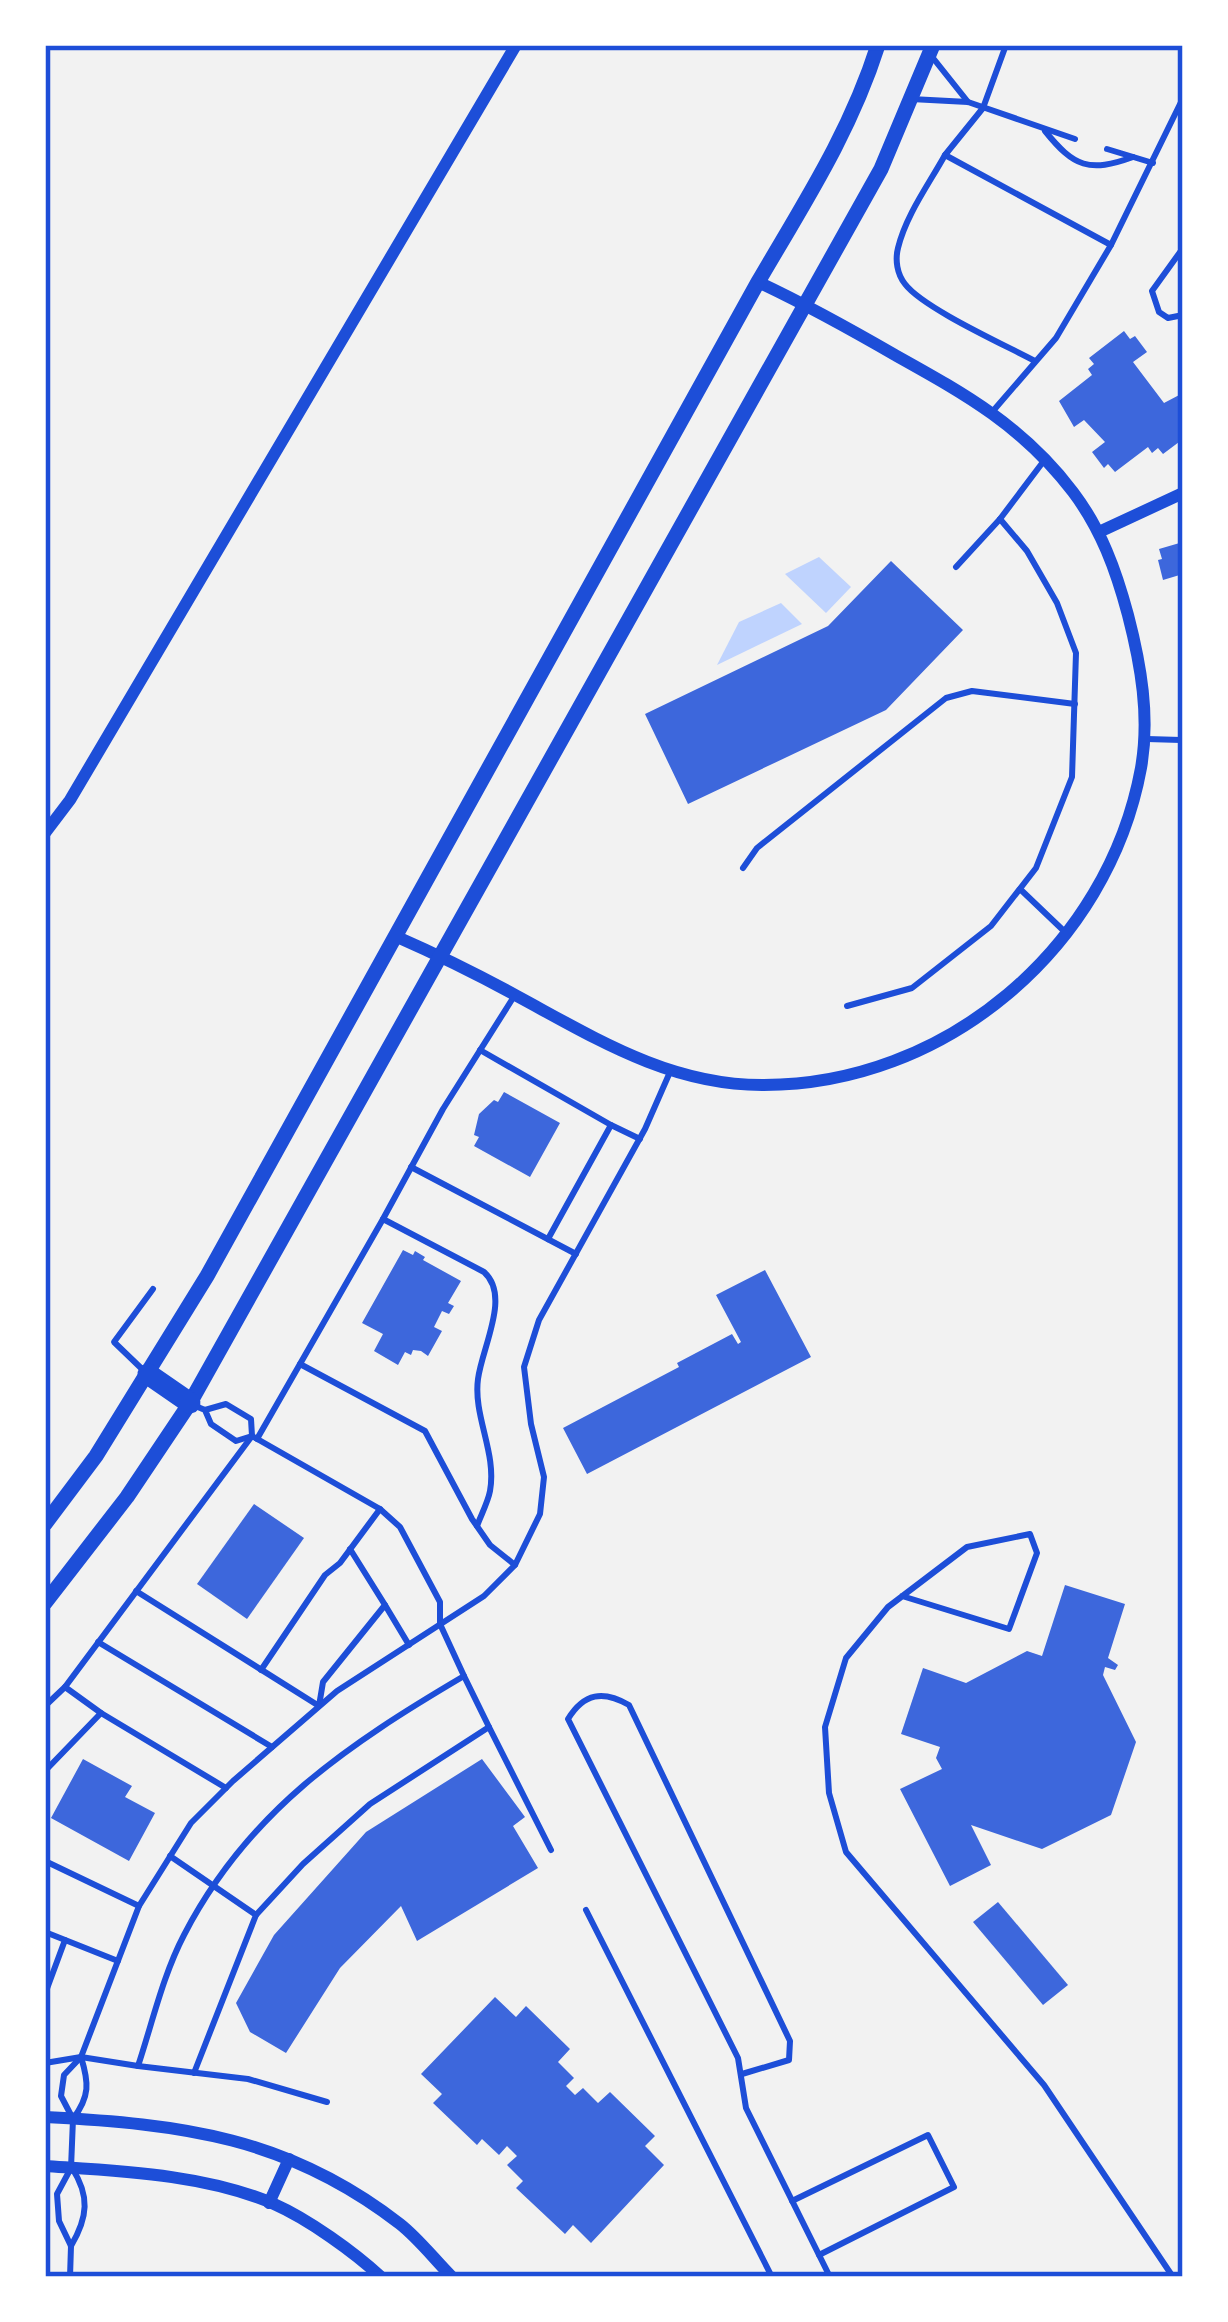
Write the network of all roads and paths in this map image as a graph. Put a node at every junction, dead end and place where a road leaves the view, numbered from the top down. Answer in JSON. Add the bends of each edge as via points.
{"nodes":[{"id":1,"x":516,"y":45,"type":"edge"},
{"id":2,"x":878,"y":45,"type":"edge"},
{"id":3,"x":1006,"y":45,"type":"edge"},
{"id":4,"x":931,"y":49,"type":"edge"},
{"id":5,"x":1183,"y":98,"type":"edge"},
{"id":6,"x":910,"y":99,"type":"junction"},
{"id":7,"x":968,"y":102,"type":"junction"},
{"id":8,"x":983,"y":108,"type":"junction"},
{"id":9,"x":1043,"y":128,"type":"junction"},
{"id":10,"x":1075,"y":139,"type":"dead end"},
{"id":11,"x":1107,"y":149,"type":"dead end"},
{"id":12,"x":945,"y":154,"type":"junction"},
{"id":13,"x":1133,"y":157,"type":"junction"},
{"id":14,"x":1153,"y":164,"type":"junction"},
{"id":15,"x":1111,"y":245,"type":"junction"},
{"id":16,"x":1183,"y":248,"type":"edge"},
{"id":17,"x":758,"y":282,"type":"junction"},
{"id":18,"x":805,"y":304,"type":"junction"},
{"id":19,"x":1183,"y":315,"type":"edge"},
{"id":20,"x":1035,"y":361,"type":"junction"},
{"id":21,"x":993,"y":411,"type":"junction"},
{"id":22,"x":1045,"y":459,"type":"junction"},
{"id":23,"x":1183,"y":493,"type":"edge"},
{"id":24,"x":1000,"y":519,"type":"junction"},
{"id":25,"x":1099,"y":532,"type":"junction"},
{"id":26,"x":956,"y":567,"type":"dead end"},
{"id":27,"x":1075,"y":704,"type":"junction"},
{"id":28,"x":1183,"y":711,"type":"edge"},
{"id":29,"x":1144,"y":739,"type":"junction"},
{"id":30,"x":1181,"y":740,"type":"edge"},
{"id":31,"x":1183,"y":765,"type":"edge"},
{"id":32,"x":45,"y":833,"type":"edge"},
{"id":33,"x":743,"y":868,"type":"dead end"},
{"id":34,"x":1020,"y":889,"type":"junction"},
{"id":35,"x":1066,"y":933,"type":"junction"},
{"id":36,"x":395,"y":936,"type":"junction"},
{"id":37,"x":440,"y":956,"type":"junction"},
{"id":38,"x":515,"y":995,"type":"junction"},
{"id":39,"x":847,"y":1006,"type":"dead end"},
{"id":40,"x":480,"y":1051,"type":"junction"},
{"id":41,"x":670,"y":1072,"type":"junction"},
{"id":42,"x":611,"y":1125,"type":"junction"},
{"id":43,"x":640,"y":1138,"type":"junction"},
{"id":44,"x":411,"y":1167,"type":"junction"},
{"id":45,"x":383,"y":1220,"type":"junction"},
{"id":46,"x":548,"y":1239,"type":"junction"},
{"id":47,"x":576,"y":1254,"type":"junction"},
{"id":48,"x":153,"y":1289,"type":"dead end"},
{"id":49,"x":300,"y":1364,"type":"junction"},
{"id":50,"x":148,"y":1374,"type":"junction"},
{"id":51,"x":198,"y":1407,"type":"junction"},
{"id":52,"x":254,"y":1438,"type":"junction"},
{"id":53,"x":380,"y":1509,"type":"junction"},
{"id":54,"x":45,"y":1524,"type":"edge"},
{"id":55,"x":477,"y":1526,"type":"junction"},
{"id":56,"x":350,"y":1549,"type":"junction"},
{"id":57,"x":515,"y":1565,"type":"junction"},
{"id":58,"x":136,"y":1591,"type":"junction"},
{"id":59,"x":902,"y":1596,"type":"junction"},
{"id":60,"x":45,"y":1603,"type":"edge"},
{"id":61,"x":385,"y":1605,"type":"junction"},
{"id":62,"x":440,"y":1624,"type":"junction"},
{"id":63,"x":98,"y":1642,"type":"junction"},
{"id":64,"x":409,"y":1645,"type":"junction"},
{"id":65,"x":261,"y":1670,"type":"junction"},
{"id":66,"x":464,"y":1676,"type":"junction"},
{"id":67,"x":65,"y":1687,"type":"junction"},
{"id":68,"x":45,"y":1706,"type":"edge"},
{"id":69,"x":319,"y":1706,"type":"junction"},
{"id":70,"x":101,"y":1713,"type":"junction"},
{"id":71,"x":489,"y":1727,"type":"junction"},
{"id":72,"x":272,"y":1747,"type":"junction"},
{"id":73,"x":45,"y":1771,"type":"edge"},
{"id":74,"x":226,"y":1788,"type":"junction"},
{"id":75,"x":551,"y":1850,"type":"dead end"},
{"id":76,"x":170,"y":1856,"type":"junction"},
{"id":77,"x":45,"y":1862,"type":"edge"},
{"id":78,"x":214,"y":1886,"type":"junction"},
{"id":79,"x":139,"y":1906,"type":"junction"},
{"id":80,"x":586,"y":1910,"type":"dead end"},
{"id":81,"x":256,"y":1915,"type":"junction"},
{"id":82,"x":45,"y":1932,"type":"edge"},
{"id":83,"x":65,"y":1940,"type":"junction"},
{"id":84,"x":118,"y":1961,"type":"junction"},
{"id":85,"x":45,"y":1994,"type":"edge"},
{"id":86,"x":81,"y":2056,"type":"junction"},
{"id":87,"x":45,"y":2063,"type":"edge"},
{"id":88,"x":138,"y":2066,"type":"junction"},
{"id":89,"x":194,"y":2073,"type":"junction"},
{"id":90,"x":742,"y":2074,"type":"junction"},
{"id":91,"x":327,"y":2102,"type":"dead end"},
{"id":92,"x":45,"y":2117,"type":"edge"},
{"id":93,"x":73,"y":2119,"type":"junction"},
{"id":94,"x":289,"y":2159,"type":"junction"},
{"id":95,"x":45,"y":2166,"type":"edge"},
{"id":96,"x":71,"y":2168,"type":"junction"},
{"id":97,"x":792,"y":2201,"type":"junction"},
{"id":98,"x":269,"y":2203,"type":"junction"},
{"id":99,"x":71,"y":2246,"type":"junction"},
{"id":100,"x":819,"y":2255,"type":"junction"},
{"id":101,"x":70,"y":2277,"type":"edge"},
{"id":102,"x":381,"y":2277,"type":"edge"},
{"id":103,"x":452,"y":2277,"type":"edge"},
{"id":104,"x":772,"y":2277,"type":"edge"},
{"id":105,"x":830,"y":2277,"type":"edge"},
{"id":106,"x":1173,"y":2277,"type":"edge"}],
"edges":[{"from":1,"to":32,"type":"street"},
{"from":2,"to":17,"type":"street","via":[[817,188]]},
{"from":3,"to":8,"type":"lane"},
{"from":4,"to":6,"type":"street"},
{"from":4,"to":7,"type":"lane"},
{"from":5,"to":14,"type":"lane"},
{"from":6,"to":7,"type":"lane"},
{"from":6,"to":18,"type":"street","via":[[881,169]]},
{"from":7,"to":8,"type":"lane"},
{"from":8,"to":9,"type":"lane"},
{"from":8,"to":12,"type":"lane"},
{"from":9,"to":10,"type":"lane"},
{"from":9,"to":13,"type":"lane","via":[[1066,157],[1100,169]]},
{"from":11,"to":13,"type":"lane"},
{"from":12,"to":15,"type":"lane"},
{"from":12,"to":20,"type":"lane","via":[[898,249],[905,285]]},
{"from":13,"to":14,"type":"lane"},
{"from":14,"to":15,"type":"lane"},
{"from":15,"to":20,"type":"lane"},
{"from":16,"to":19,"type":"lane","via":[[1152,291],[1159,312]]},
{"from":17,"to":18,"type":"street"},
{"from":17,"to":36,"type":"street"},
{"from":18,"to":21,"type":"street"},
{"from":18,"to":37,"type":"street"},
{"from":20,"to":21,"type":"lane"},
{"from":21,"to":22,"type":"street"},
{"from":22,"to":24,"type":"lane"},
{"from":22,"to":25,"type":"street"},
{"from":23,"to":25,"type":"street"},
{"from":24,"to":26,"type":"lane"},
{"from":24,"to":27,"type":"lane","via":[[1057,603],[1076,653]]},
{"from":25,"to":29,"type":"street","via":[[1138,656]]},
{"from":27,"to":33,"type":"lane","via":[[972,691],[946,698],[757,848]]},
{"from":27,"to":34,"type":"lane","via":[[1072,777]]},
{"from":28,"to":30,"type":"lane"},
{"from":29,"to":30,"type":"lane"},
{"from":29,"to":35,"type":"street","via":[[1126,826]]},
{"from":30,"to":31,"type":"lane"},
{"from":34,"to":35,"type":"lane"},
{"from":34,"to":39,"type":"lane","via":[[991,926],[911,988]]},
{"from":35,"to":41,"type":"street","via":[[996,1005],[872,1070],[761,1085]]},
{"from":36,"to":37,"type":"street"},
{"from":36,"to":50,"type":"street"},
{"from":37,"to":38,"type":"street"},
{"from":37,"to":51,"type":"street"},
{"from":38,"to":40,"type":"lane"},
{"from":38,"to":41,"type":"street"},
{"from":40,"to":42,"type":"lane"},
{"from":40,"to":44,"type":"lane"},
{"from":41,"to":43,"type":"lane"},
{"from":42,"to":43,"type":"lane"},
{"from":42,"to":46,"type":"lane"},
{"from":43,"to":47,"type":"lane"},
{"from":44,"to":45,"type":"lane"},
{"from":44,"to":46,"type":"lane"},
{"from":45,"to":49,"type":"lane"},
{"from":45,"to":55,"type":"lane","via":[[494,1281],[475,1397],[491,1489]]},
{"from":46,"to":47,"type":"lane"},
{"from":47,"to":57,"type":"lane","via":[[538,1320],[524,1367],[544,1477],[539,1514]]},
{"from":48,"to":50,"type":"lane","via":[[114,1342]]},
{"from":49,"to":52,"type":"lane"},
{"from":49,"to":55,"type":"lane","via":[[425,1431]]},
{"from":50,"to":51,"type":"main road"},
{"from":50,"to":54,"type":"street"},
{"from":51,"to":52,"type":"lane","via":[[236,1441]]},
{"from":51,"to":52,"type":"lane","via":[[226,1404],[250,1419]]},
{"from":51,"to":60,"type":"street"},
{"from":52,"to":53,"type":"lane"},
{"from":52,"to":58,"type":"lane"},
{"from":53,"to":56,"type":"lane"},
{"from":53,"to":62,"type":"lane","via":[[400,1527],[440,1602]]},
{"from":55,"to":57,"type":"lane"},
{"from":56,"to":61,"type":"lane"},
{"from":56,"to":65,"type":"lane"},
{"from":57,"to":62,"type":"lane"},
{"from":58,"to":63,"type":"lane"},
{"from":58,"to":65,"type":"lane"},
{"from":59,"to":59,"type":"lane","via":[[967,1547],[1030,1534],[1037,1553],[1009,1629]]},
{"from":59,"to":106,"type":"lane","via":[[845,1658],[825,1727],[829,1793],[846,1852],[1044,2085]]},
{"from":61,"to":64,"type":"lane"},
{"from":61,"to":69,"type":"lane","via":[[323,1682]]},
{"from":62,"to":64,"type":"lane"},
{"from":62,"to":66,"type":"lane"},
{"from":63,"to":67,"type":"lane"},
{"from":63,"to":72,"type":"lane"},
{"from":64,"to":69,"type":"lane"},
{"from":65,"to":69,"type":"lane"},
{"from":66,"to":71,"type":"lane"},
{"from":66,"to":78,"type":"lane","via":[[323,1766],[234,1853]]},
{"from":67,"to":68,"type":"lane"},
{"from":67,"to":70,"type":"lane"},
{"from":69,"to":72,"type":"lane"},
{"from":70,"to":73,"type":"lane"},
{"from":70,"to":74,"type":"lane"},
{"from":71,"to":75,"type":"lane"},
{"from":71,"to":81,"type":"lane","via":[[370,1804]]},
{"from":72,"to":74,"type":"lane"},
{"from":74,"to":76,"type":"lane"},
{"from":76,"to":78,"type":"lane"},
{"from":76,"to":79,"type":"lane"},
{"from":77,"to":79,"type":"lane"},
{"from":78,"to":81,"type":"lane"},
{"from":78,"to":88,"type":"lane","via":[[182,1938]]},
{"from":79,"to":84,"type":"lane"},
{"from":80,"to":104,"type":"lane"},
{"from":81,"to":89,"type":"lane"},
{"from":82,"to":83,"type":"lane"},
{"from":83,"to":84,"type":"lane"},
{"from":83,"to":85,"type":"lane"},
{"from":84,"to":86,"type":"lane"},
{"from":86,"to":87,"type":"lane"},
{"from":86,"to":88,"type":"lane"},
{"from":86,"to":93,"type":"lane","via":[[87,2100]]},
{"from":86,"to":93,"type":"lane","via":[[64,2075],[61,2096]]},
{"from":88,"to":89,"type":"lane"},
{"from":89,"to":91,"type":"lane","via":[[287,2087]]},
{"from":90,"to":90,"type":"lane","via":[[568,1719],[592,1698],[610,1694],[628,1705],[790,2041],[789,2060]]},
{"from":90,"to":97,"type":"lane","via":[[746,2108]]},
{"from":92,"to":93,"type":"street"},
{"from":93,"to":94,"type":"street","via":[[175,2126]]},
{"from":93,"to":96,"type":"lane"},
{"from":94,"to":98,"type":"street"},
{"from":94,"to":103,"type":"street","via":[[403,2226]]},
{"from":95,"to":96,"type":"street"},
{"from":96,"to":98,"type":"street","via":[[195,2182]]},
{"from":96,"to":99,"type":"lane","via":[[57,2194]]},
{"from":96,"to":99,"type":"lane","via":[[87,2191],[84,2225]]},
{"from":97,"to":100,"type":"lane"},
{"from":97,"to":100,"type":"lane","via":[[928,2135],[955,2187]]},
{"from":98,"to":102,"type":"street"},
{"from":99,"to":101,"type":"lane"},
{"from":100,"to":105,"type":"lane"}]}
